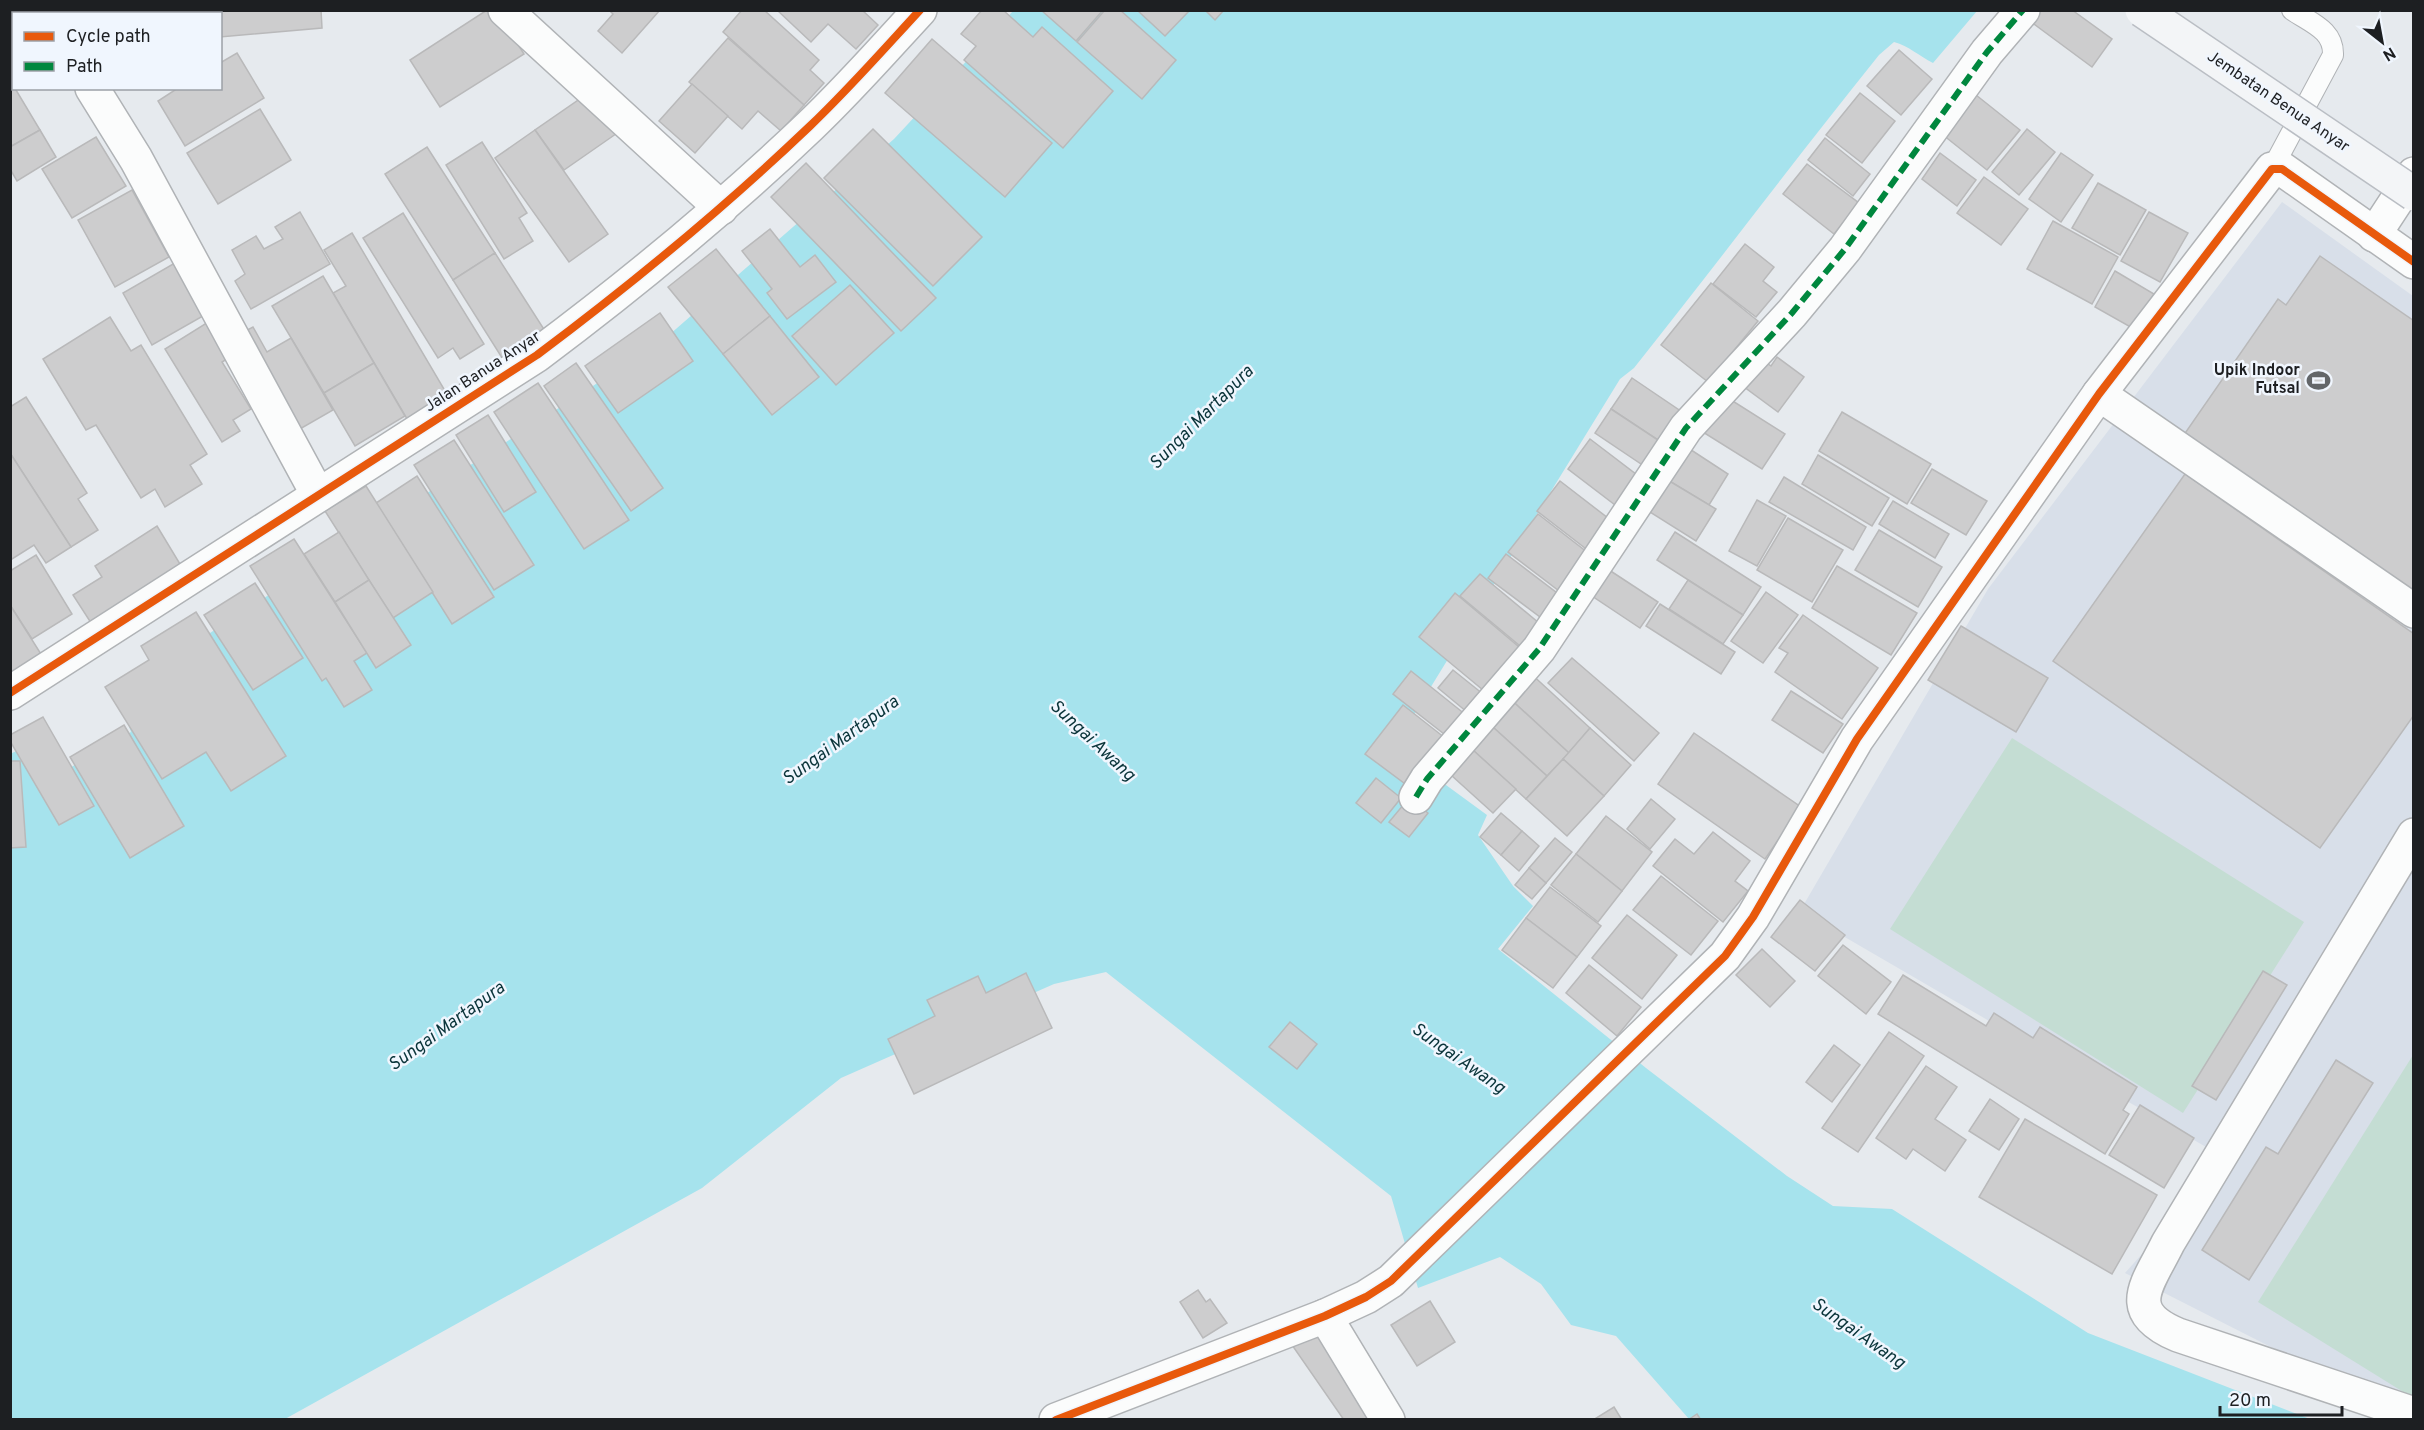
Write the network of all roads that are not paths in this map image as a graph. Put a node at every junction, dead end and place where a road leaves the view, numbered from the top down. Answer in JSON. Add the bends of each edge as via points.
{"nodes":[{"id":1,"x":504,"y":10,"type":"edge"},
{"id":2,"x":920,"y":10,"type":"edge"},
{"id":3,"x":2023,"y":10,"type":"edge"},
{"id":4,"x":2142,"y":10,"type":"edge"},
{"id":5,"x":2292,"y":10,"type":"edge"},
{"id":6,"x":93,"y":90,"type":"edge"},
{"id":7,"x":2272,"y":169,"type":"junction"},
{"id":8,"x":2414,"y":174,"type":"edge"},
{"id":9,"x":2414,"y":194,"type":"edge"},
{"id":10,"x":721,"y":208,"type":"junction"},
{"id":11,"x":2374,"y":235,"type":"junction"},
{"id":12,"x":2414,"y":262,"type":"edge"},
{"id":13,"x":2099,"y":394,"type":"junction"},
{"id":14,"x":318,"y":495,"type":"junction"},
{"id":15,"x":2414,"y":611,"type":"edge"},
{"id":16,"x":10,"y":693,"type":"edge"},
{"id":17,"x":1416,"y":797,"type":"dead end"},
{"id":18,"x":2414,"y":835,"type":"edge"},
{"id":19,"x":1325,"y":1316,"type":"junction"},
{"id":20,"x":2414,"y":1414,"type":"edge"},
{"id":21,"x":1056,"y":1419,"type":"edge"},
{"id":22,"x":1388,"y":1419,"type":"edge"}],
"edges":[{"from":1,"to":10,"type":"street"},
{"from":2,"to":10,"type":"street","name":"Jalan Banua Anyar","via":[[811,125]]},
{"from":3,"to":17,"type":"street","via":[[1987,51],[1845,249],[1686,428],[1539,649],[1427,779]]},
{"from":4,"to":9,"type":"main road","name":"Jembatan Benua Anyar","bridge":true},
{"from":5,"to":7,"type":"lane","via":[[2328,34],[2333,56]]},
{"from":6,"to":14,"type":"street","via":[[136,159]]},
{"from":7,"to":11,"type":"street","via":[[2282,169]]},
{"from":7,"to":13,"type":"street"},
{"from":8,"to":11,"type":"street"},
{"from":10,"to":14,"type":"street","name":"Jalan Banua Anyar","via":[[537,355]]},
{"from":11,"to":12,"type":"street"},
{"from":13,"to":15,"type":"street"},
{"from":13,"to":19,"type":"street","via":[[1857,739],[1753,916],[1725,956],[1391,1281]]},
{"from":14,"to":16,"type":"street","name":"Jalan Banua Anyar"},
{"from":18,"to":20,"type":"street","via":[[2168,1243],[2145,1291],[2143,1304],[2151,1319],[2178,1335]]},
{"from":19,"to":21,"type":"street"},
{"from":19,"to":22,"type":"street"}]}
